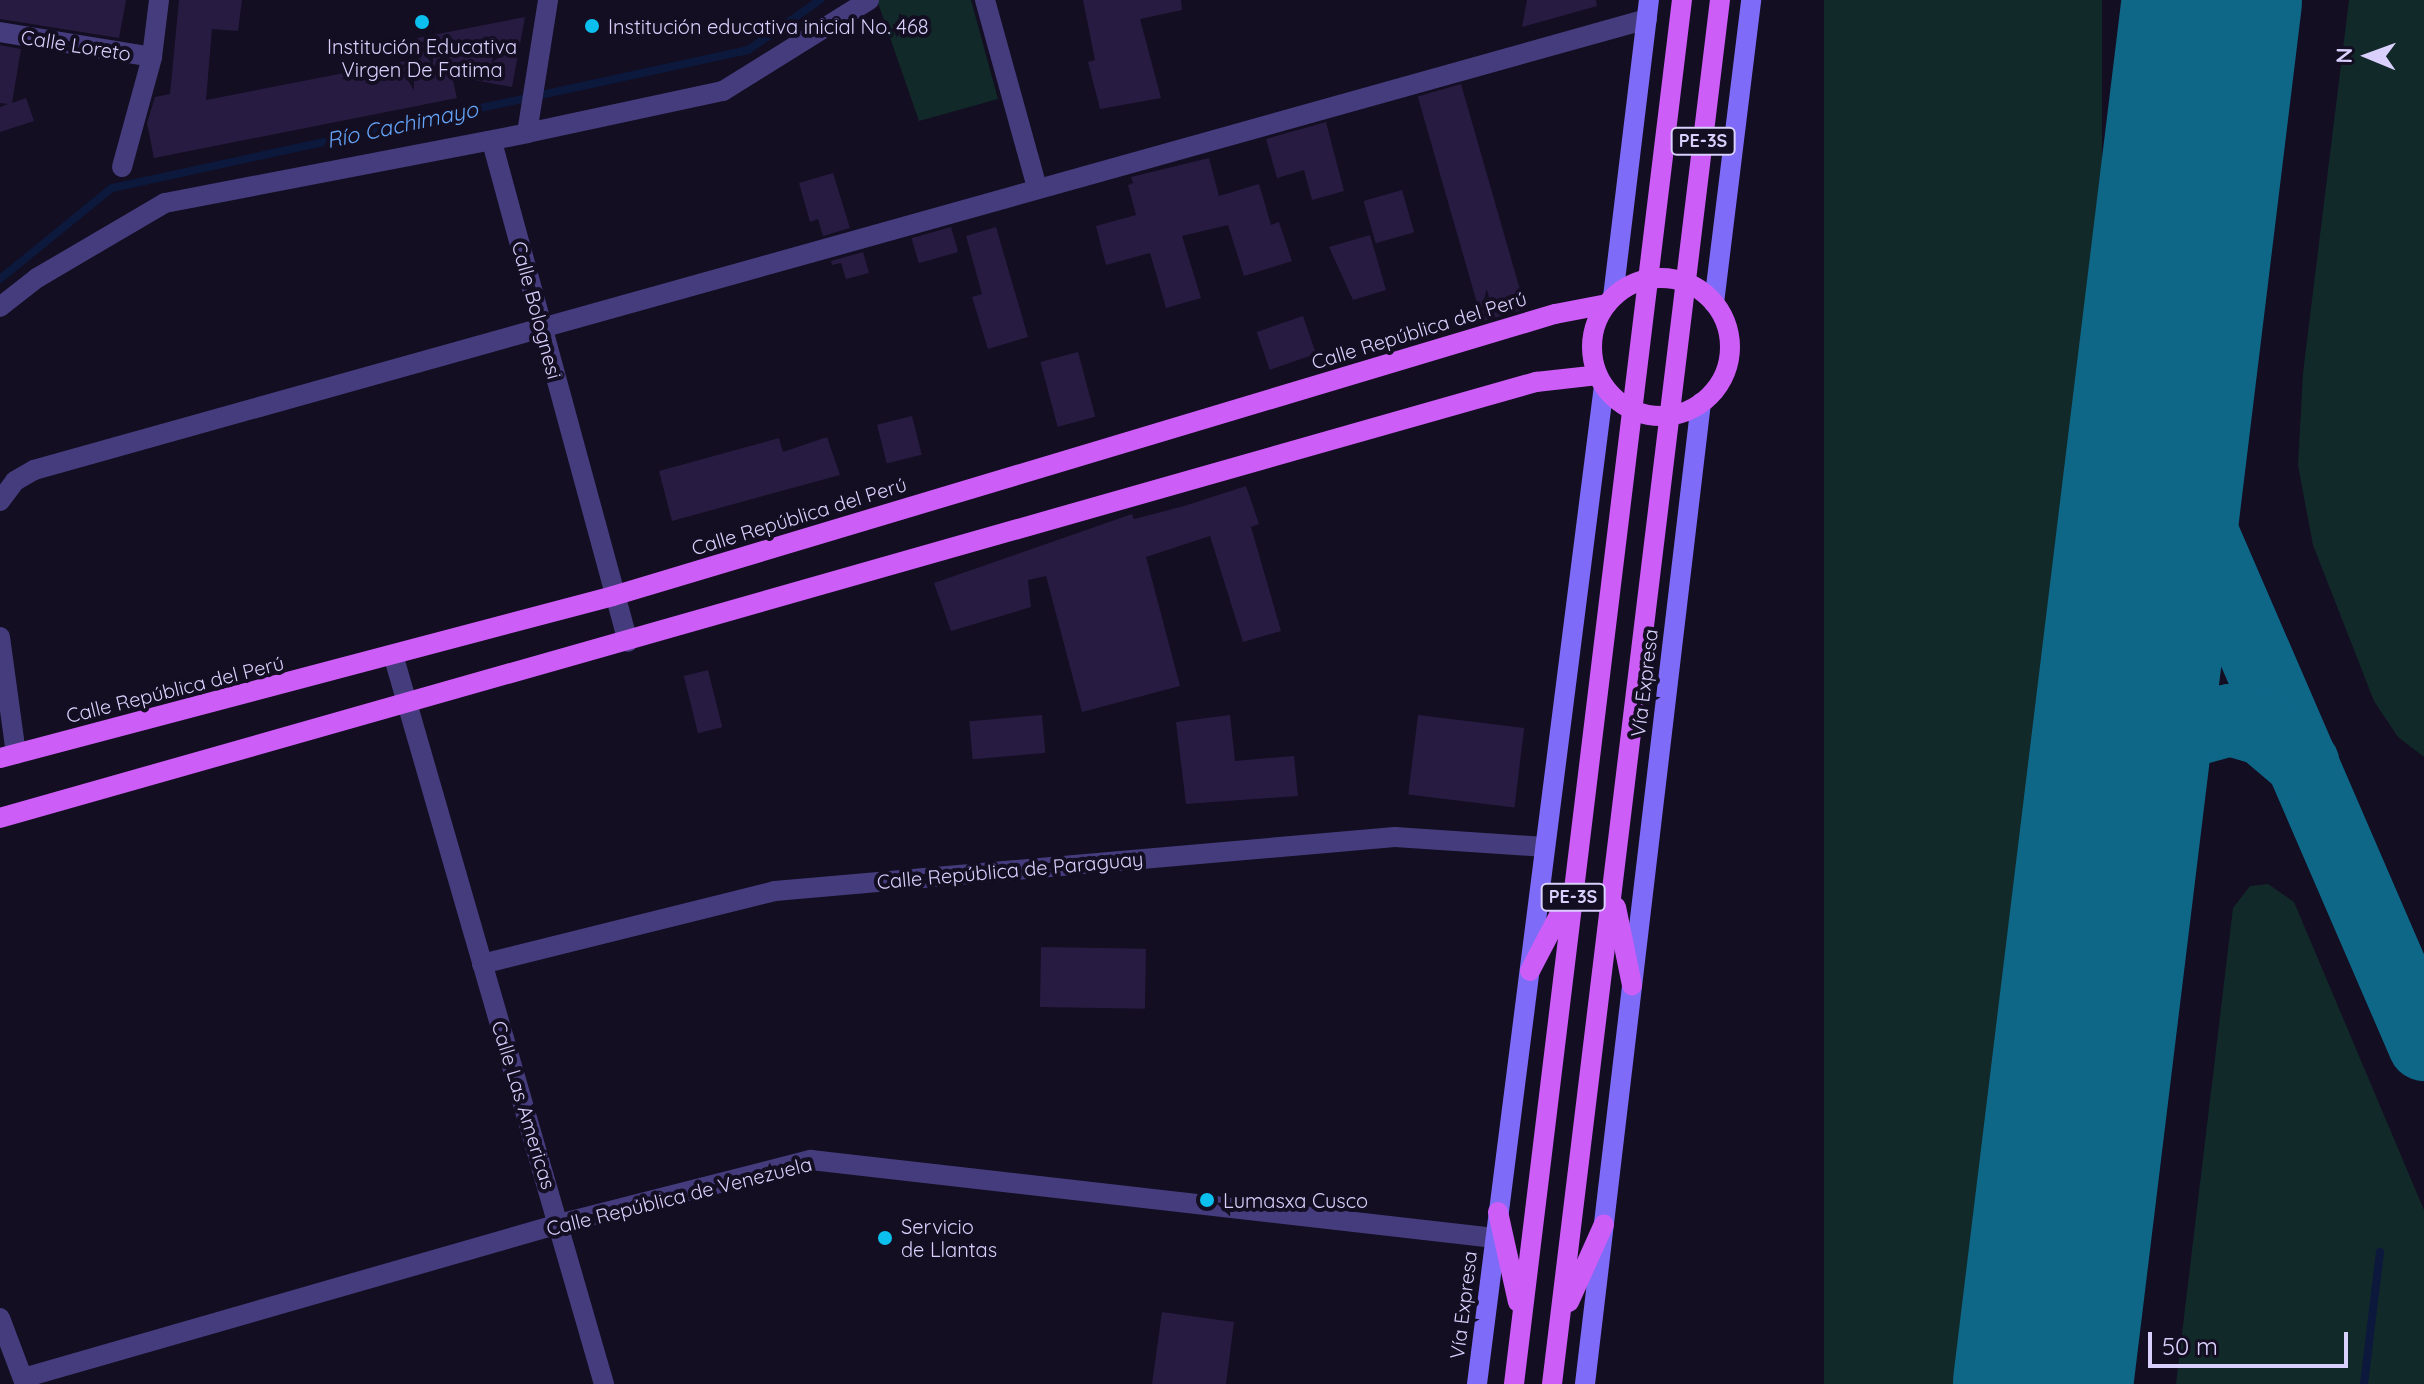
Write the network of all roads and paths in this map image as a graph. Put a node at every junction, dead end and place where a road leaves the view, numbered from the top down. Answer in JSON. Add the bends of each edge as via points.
{"nodes":[{"id":1,"x":159,"y":0,"type":"edge"},
{"id":2,"x":548,"y":0,"type":"edge"},
{"id":3,"x":869,"y":0,"type":"edge"},
{"id":4,"x":985,"y":0,"type":"edge"},
{"id":5,"x":1682,"y":0,"type":"edge"},
{"id":6,"x":1720,"y":0,"type":"edge"},
{"id":7,"x":1751,"y":0,"type":"edge"},
{"id":8,"x":1648,"y":9,"type":"edge"},
{"id":9,"x":0,"y":32,"type":"edge"},
{"id":10,"x":152,"y":57,"type":"junction"},
{"id":11,"x":528,"y":125,"type":"junction"},
{"id":12,"x":492,"y":142,"type":"junction"},
{"id":13,"x":122,"y":167,"type":"dead end"},
{"id":14,"x":1037,"y":187,"type":"junction"},
{"id":15,"x":1647,"y":279,"type":"junction"},
{"id":16,"x":1686,"y":282,"type":"junction"},
{"id":17,"x":1610,"y":300,"type":"junction"},
{"id":18,"x":1714,"y":303,"type":"junction"},
{"id":19,"x":0,"y":307,"type":"edge"},
{"id":20,"x":542,"y":326,"type":"junction"},
{"id":21,"x":1601,"y":380,"type":"junction"},
{"id":22,"x":1701,"y":403,"type":"junction"},
{"id":23,"x":1631,"y":409,"type":"junction"},
{"id":24,"x":1669,"y":416,"type":"junction"},
{"id":25,"x":0,"y":501,"type":"edge"},
{"id":26,"x":613,"y":596,"type":"junction"},
{"id":27,"x":0,"y":637,"type":"edge"},
{"id":28,"x":628,"y":642,"type":"junction"},
{"id":29,"x":394,"y":658,"type":"junction"},
{"id":30,"x":406,"y":701,"type":"junction"},
{"id":31,"x":8,"y":756,"type":"edge"},
{"id":32,"x":0,"y":818,"type":"edge"},
{"id":33,"x":1545,"y":847,"type":"junction"},
{"id":34,"x":1574,"y":886,"type":"junction"},
{"id":35,"x":1612,"y":887,"type":"junction"},
{"id":36,"x":482,"y":964,"type":"junction"},
{"id":37,"x":1530,"y":971,"type":"junction"},
{"id":38,"x":1632,"y":985,"type":"junction"},
{"id":39,"x":1498,"y":1212,"type":"junction"},
{"id":40,"x":559,"y":1224,"type":"junction"},
{"id":41,"x":1604,"y":1224,"type":"junction"},
{"id":42,"x":1495,"y":1238,"type":"junction"},
{"id":43,"x":1522,"y":1319,"type":"junction"},
{"id":44,"x":1560,"y":1324,"type":"junction"},
{"id":45,"x":2,"y":1326,"type":"edge"},
{"id":46,"x":24,"y":1381,"type":"edge"},
{"id":47,"x":604,"y":1384,"type":"edge"},
{"id":48,"x":1477,"y":1384,"type":"edge"},
{"id":49,"x":1514,"y":1384,"type":"edge"},
{"id":50,"x":1552,"y":1384,"type":"edge"},
{"id":51,"x":1585,"y":1384,"type":"edge"}],
"edges":[{"from":1,"to":10,"type":"street"},
{"from":2,"to":11,"type":"street"},
{"from":3,"to":11,"type":"street","via":[[723,91]]},
{"from":4,"to":14,"type":"street"},
{"from":5,"to":15,"type":"main road","number":"PE-3S"},
{"from":6,"to":16,"type":"main road","name":"Vía Expresa","number":"PE-3S"},
{"from":7,"to":18,"type":"main road","name":"Vía Expresa","number":"PE-3S"},
{"from":8,"to":14,"type":"street"},
{"from":8,"to":17,"type":"main road","name":"Vía Expresa","number":"PE-3S"},
{"from":9,"to":10,"type":"street","name":"Calle Loreto"},
{"from":10,"to":13,"type":"street"},
{"from":11,"to":12,"type":"street"},
{"from":12,"to":19,"type":"street","via":[[165,203],[37,278]]},
{"from":12,"to":20,"type":"street","name":"Calle Bolognesi"},
{"from":14,"to":20,"type":"street"},
{"from":15,"to":16,"type":"main road"},
{"from":15,"to":17,"type":"main road","name":"Calle República del Perú"},
{"from":15,"to":23,"type":"main road","number":"PE-3S"},
{"from":16,"to":18,"type":"main road"},
{"from":16,"to":24,"type":"main road","name":"Vía Expresa","number":"PE-3S"},
{"from":17,"to":21,"type":"main road","name":"Vía Expresa","number":"PE-3S","via":[[1592,338]]},
{"from":17,"to":26,"type":"main road","name":"Calle República del Perú"},
{"from":18,"to":22,"type":"main road","name":"Vía Expresa","number":"PE-3S","via":[[1725,322],[1727,367]]},
{"from":20,"to":25,"type":"street","via":[[34,470],[15,481]]},
{"from":20,"to":26,"type":"street","name":"Calle Bolognesi"},
{"from":21,"to":23,"type":"main road"},
{"from":21,"to":28,"type":"main road","via":[[1536,382]]},
{"from":21,"to":33,"type":"main road","name":"Vía Expresa","number":"PE-3S"},
{"from":22,"to":24,"type":"main road"},
{"from":22,"to":38,"type":"main road","name":"Vía Expresa","number":"PE-3S"},
{"from":23,"to":24,"type":"main road"},
{"from":23,"to":34,"type":"main road","number":"PE-3S"},
{"from":24,"to":35,"type":"main road","name":"Vía Expresa","number":"PE-3S"},
{"from":26,"to":28,"type":"street","name":"Calle Bolognesi"},
{"from":26,"to":29,"type":"main road","name":"Calle República del Perú"},
{"from":27,"to":31,"type":"street"},
{"from":28,"to":30,"type":"main road"},
{"from":29,"to":30,"type":"street","name":"Calle Las Americas"},
{"from":29,"to":31,"type":"main road","name":"Calle República del Perú"},
{"from":30,"to":32,"type":"main road"},
{"from":30,"to":36,"type":"street","name":"Calle Las Americas"},
{"from":33,"to":36,"type":"street","name":"Calle República de Paraguay","via":[[1395,837],[775,891]]},
{"from":33,"to":37,"type":"main road","name":"Vía Expresa","number":"PE-3S"},
{"from":34,"to":37,"type":"main road"},
{"from":34,"to":43,"type":"main road","number":"PE-3S"},
{"from":35,"to":38,"type":"main road"},
{"from":35,"to":44,"type":"main road","name":"Vía Expresa","number":"PE-3S"},
{"from":36,"to":40,"type":"street","name":"Calle Las Americas"},
{"from":37,"to":39,"type":"main road","name":"Vía Expresa","number":"PE-3S"},
{"from":38,"to":41,"type":"main road","name":"Vía Expresa","number":"PE-3S"},
{"from":39,"to":42,"type":"main road","name":"Vía Expresa","number":"PE-3S"},
{"from":39,"to":43,"type":"main road"},
{"from":40,"to":42,"type":"street","name":"Calle República de Venezuela","via":[[811,1160]]},
{"from":40,"to":46,"type":"street","name":"Calle República de Venezuela"},
{"from":40,"to":47,"type":"street","name":"Calle Las Americas"},
{"from":41,"to":44,"type":"main road"},
{"from":41,"to":51,"type":"main road","name":"Vía Expresa","number":"PE-3S"},
{"from":42,"to":48,"type":"main road","name":"Vía Expresa","number":"PE-3S"},
{"from":43,"to":49,"type":"main road","number":"PE-3S"},
{"from":44,"to":50,"type":"main road","name":"Vía Expresa","number":"PE-3S"},
{"from":45,"to":46,"type":"street"}]}
